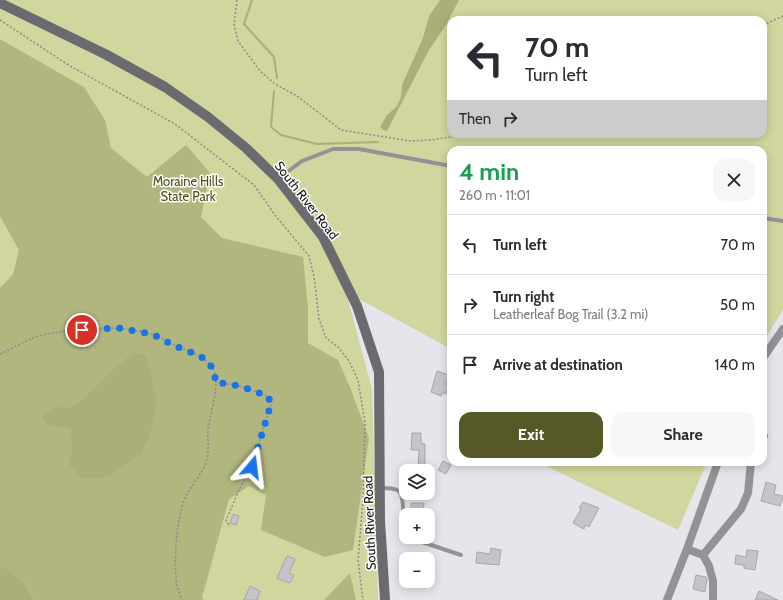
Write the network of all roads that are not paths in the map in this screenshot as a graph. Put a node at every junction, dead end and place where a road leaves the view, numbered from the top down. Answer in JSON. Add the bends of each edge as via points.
{"nodes":[{"id":1,"x":0,"y":2,"type":"edge"},
{"id":2,"x":447,"y":165,"type":"edge"},
{"id":3,"x":278,"y":179,"type":"junction"},
{"id":4,"x":767,"y":219,"type":"edge"},
{"id":5,"x":783,"y":221,"type":"edge"},
{"id":6,"x":783,"y":329,"type":"edge"},
{"id":7,"x":767,"y":352,"type":"edge"},
{"id":8,"x":717,"y":466,"type":"edge"},
{"id":9,"x":751,"y":466,"type":"edge"},
{"id":10,"x":380,"y":488,"type":"junction"},
{"id":11,"x":403,"y":508,"type":"edge"},
{"id":12,"x":430,"y":544,"type":"edge"},
{"id":13,"x":687,"y":549,"type":"junction"},
{"id":14,"x":461,"y":555,"type":"dead end"},
{"id":15,"x":704,"y":555,"type":"junction"},
{"id":16,"x":385,"y":600,"type":"edge"},
{"id":17,"x":667,"y":600,"type":"edge"},
{"id":18,"x":713,"y":600,"type":"edge"}],
"edges":[{"from":1,"to":3,"type":"street","name":"South River Road","via":[[165,86],[246,148]]},
{"from":2,"to":3,"type":"lane","via":[[360,148],[333,149],[302,161]]},
{"from":3,"to":10,"type":"street","name":"South River Road","via":[[323,237],[358,306],[379,372]]},
{"from":4,"to":5,"type":"lane"},
{"from":6,"to":7,"type":"street"},
{"from":8,"to":13,"type":"street"},
{"from":9,"to":15,"type":"street","via":[[748,493],[741,509]]},
{"from":10,"to":11,"type":"lane","via":[[397,490],[403,500]]},
{"from":10,"to":16,"type":"street","name":"South River Road"},
{"from":12,"to":14,"type":"lane"},
{"from":13,"to":15,"type":"street"},
{"from":13,"to":17,"type":"street"},
{"from":15,"to":18,"type":"street","via":[[710,566]]}]}
